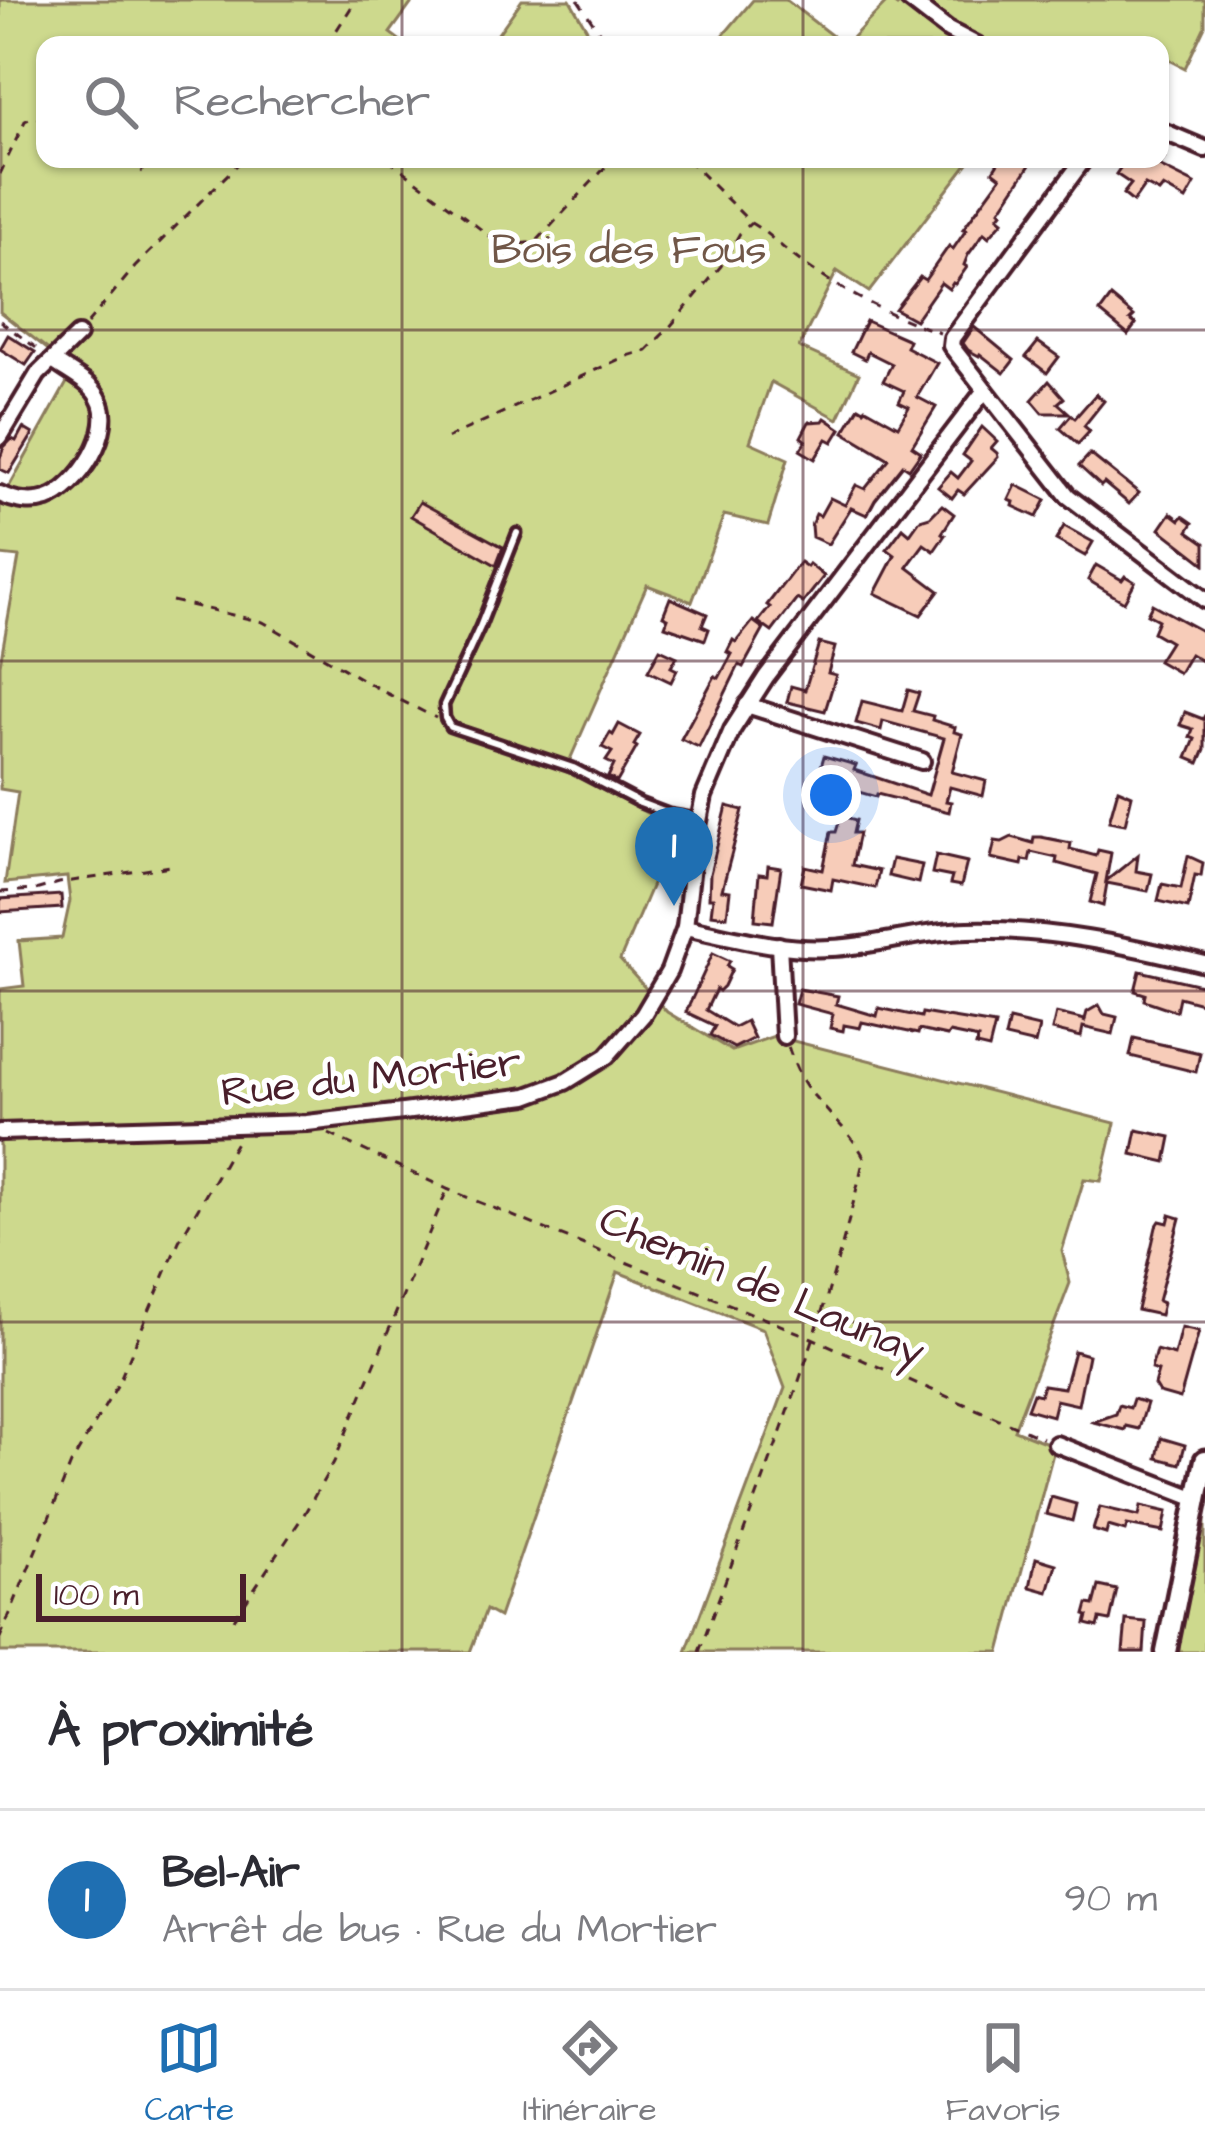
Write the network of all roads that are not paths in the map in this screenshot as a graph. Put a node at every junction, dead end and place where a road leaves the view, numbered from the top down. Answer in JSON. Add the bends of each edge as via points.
{"nodes":[{"id":1,"x":909,"y":0,"type":"edge"},
{"id":2,"x":960,"y":36,"type":"edge"},
{"id":3,"x":1169,"y":134,"type":"edge"},
{"id":4,"x":1205,"y":148,"type":"edge"},
{"id":5,"x":1077,"y":168,"type":"edge"},
{"id":6,"x":78,"y":334,"type":"road end"},
{"id":7,"x":53,"y":362,"type":"junction"},
{"id":8,"x":985,"y":390,"type":"junction"},
{"id":9,"x":0,"y":437,"type":"edge"},
{"id":10,"x":0,"y":494,"type":"edge"},
{"id":11,"x":517,"y":533,"type":"dead end"},
{"id":12,"x":1205,"y":600,"type":"edge"},
{"id":13,"x":747,"y":706,"type":"junction"},
{"id":14,"x":922,"y":761,"type":"dead end"},
{"id":15,"x":699,"y":819,"type":"junction"},
{"id":16,"x":685,"y":927,"type":"junction"},
{"id":17,"x":779,"y":945,"type":"junction"},
{"id":18,"x":1205,"y":964,"type":"edge"},
{"id":19,"x":784,"y":1036,"type":"road end"},
{"id":20,"x":0,"y":1132,"type":"edge"},
{"id":21,"x":1056,"y":1444,"type":"road end"},
{"id":22,"x":1205,"y":1460,"type":"edge"},
{"id":23,"x":1197,"y":1498,"type":"junction"},
{"id":24,"x":1166,"y":1652,"type":"edge"}],
"edges":[{"from":1,"to":2,"type":"street"},
{"from":3,"to":4,"type":"street"},
{"from":5,"to":8,"type":"street","via":[[952,338]]},
{"from":6,"to":7,"type":"street"},
{"from":7,"to":9,"type":"street"},
{"from":7,"to":10,"type":"street","via":[[96,392],[104,409],[100,438],[62,491],[46,500]]},
{"from":8,"to":12,"type":"street","via":[[1068,496]]},
{"from":8,"to":13,"type":"street","name":"Rue du Mortier"},
{"from":11,"to":15,"type":"lane","via":[[444,706],[450,727],[572,768],[668,814]]},
{"from":13,"to":14,"type":"street"},
{"from":13,"to":15,"type":"street","name":"Rue du Mortier","via":[[712,771]]},
{"from":15,"to":16,"type":"street","name":"Rue du Mortier"},
{"from":16,"to":17,"type":"street"},
{"from":16,"to":20,"type":"street","name":"Rue du Mortier","via":[[644,1015],[607,1056],[527,1096],[307,1123]]},
{"from":17,"to":18,"type":"street","via":[[828,949],[966,930],[1119,943]]},
{"from":17,"to":19,"type":"street"},
{"from":21,"to":23,"type":"street"},
{"from":22,"to":23,"type":"street"},
{"from":23,"to":24,"type":"street"}]}
